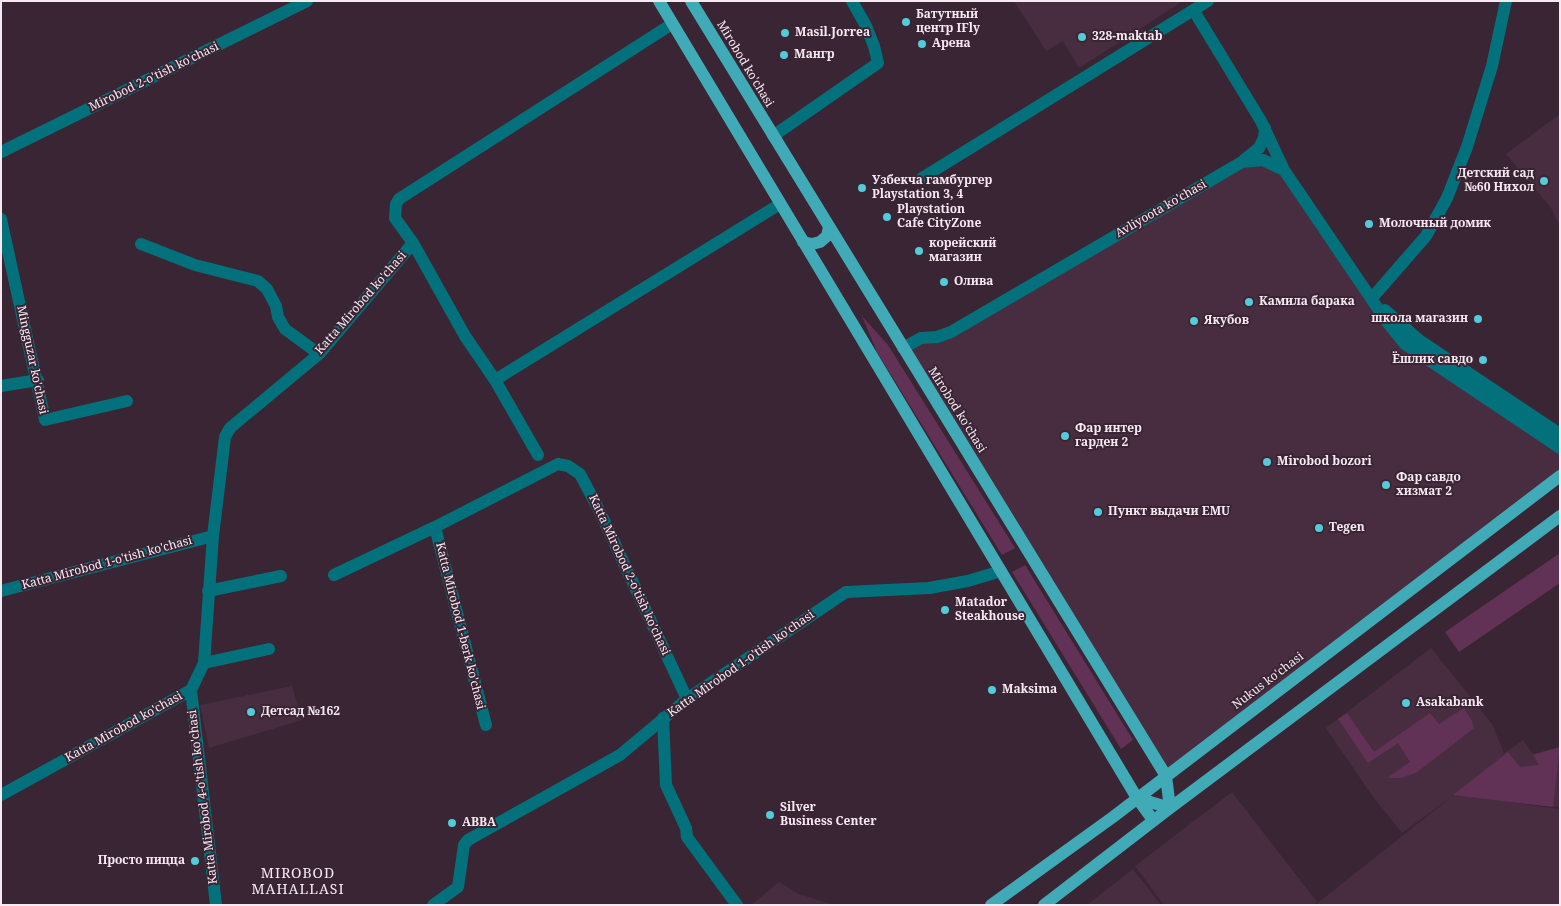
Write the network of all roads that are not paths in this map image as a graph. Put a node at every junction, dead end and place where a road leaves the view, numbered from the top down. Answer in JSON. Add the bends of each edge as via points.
{"nodes":[{"id":1,"x":307,"y":1,"type":"edge"},
{"id":2,"x":659,"y":1,"type":"edge"},
{"id":3,"x":690,"y":1,"type":"edge"},
{"id":4,"x":852,"y":1,"type":"edge"},
{"id":5,"x":1208,"y":1,"type":"edge"},
{"id":6,"x":1506,"y":1,"type":"edge"},
{"id":7,"x":1194,"y":11,"type":"junction"},
{"id":8,"x":672,"y":24,"type":"junction"},
{"id":9,"x":1265,"y":128,"type":"junction"},
{"id":10,"x":773,"y":136,"type":"junction"},
{"id":11,"x":1,"y":152,"type":"edge"},
{"id":12,"x":1242,"y":162,"type":"junction"},
{"id":13,"x":1284,"y":170,"type":"junction"},
{"id":14,"x":922,"y":178,"type":"dead end"},
{"id":15,"x":780,"y":204,"type":"junction"},
{"id":16,"x":1,"y":219,"type":"edge"},
{"id":17,"x":829,"y":227,"type":"junction"},
{"id":18,"x":803,"y":242,"type":"junction"},
{"id":19,"x":413,"y":243,"type":"junction"},
{"id":20,"x":140,"y":244,"type":"dead end"},
{"id":21,"x":1372,"y":298,"type":"junction"},
{"id":22,"x":904,"y":348,"type":"junction"},
{"id":23,"x":320,"y":354,"type":"junction"},
{"id":24,"x":38,"y":380,"type":"junction"},
{"id":25,"x":495,"y":380,"type":"junction"},
{"id":26,"x":1,"y":386,"type":"edge"},
{"id":27,"x":127,"y":402,"type":"dead end"},
{"id":28,"x":1560,"y":434,"type":"edge"},
{"id":29,"x":1560,"y":448,"type":"edge"},
{"id":30,"x":538,"y":455,"type":"dead end"},
{"id":31,"x":558,"y":464,"type":"joint"},
{"id":32,"x":1560,"y":476,"type":"edge"},
{"id":33,"x":1560,"y":516,"type":"edge"},
{"id":34,"x":435,"y":527,"type":"junction"},
{"id":35,"x":213,"y":536,"type":"junction"},
{"id":36,"x":1001,"y":572,"type":"junction"},
{"id":37,"x":334,"y":575,"type":"dead end"},
{"id":38,"x":281,"y":576,"type":"dead end"},
{"id":39,"x":1,"y":591,"type":"edge"},
{"id":40,"x":208,"y":591,"type":"junction"},
{"id":41,"x":269,"y":649,"type":"dead end"},
{"id":42,"x":204,"y":663,"type":"junction"},
{"id":43,"x":191,"y":690,"type":"junction"},
{"id":44,"x":687,"y":699,"type":"junction"},
{"id":45,"x":662,"y":718,"type":"junction"},
{"id":46,"x":486,"y":725,"type":"dead end"},
{"id":47,"x":1166,"y":776,"type":"junction"},
{"id":48,"x":1,"y":795,"type":"edge"},
{"id":49,"x":1137,"y":798,"type":"junction"},
{"id":50,"x":1170,"y":808,"type":"junction"},
{"id":51,"x":1153,"y":820,"type":"junction"},
{"id":52,"x":216,"y":905,"type":"edge"},
{"id":53,"x":433,"y":905,"type":"edge"},
{"id":54,"x":737,"y":905,"type":"edge"},
{"id":55,"x":991,"y":905,"type":"edge"},
{"id":56,"x":1044,"y":905,"type":"edge"}],
"edges":[{"from":1,"to":11,"type":"street","name":"Mirobod 2-o'tish ko'chasi"},
{"from":2,"to":8,"type":"main road"},
{"from":3,"to":10,"type":"main road","name":"Mirobod ko'chasi"},
{"from":4,"to":10,"type":"street","via":[[866,26],[878,63]]},
{"from":5,"to":7,"type":"street"},
{"from":6,"to":21,"type":"street","via":[[1492,66],[1447,198],[1426,236]]},
{"from":7,"to":9,"type":"street"},
{"from":7,"to":14,"type":"street"},
{"from":8,"to":15,"type":"main road"},
{"from":8,"to":19,"type":"street","name":"Katta Mirobod ko'chasi","via":[[404,194],[396,204],[394,218]]},
{"from":9,"to":12,"type":"street","via":[[1259,148]]},
{"from":9,"to":13,"type":"street"},
{"from":10,"to":17,"type":"main road","name":"Mirobod ko'chasi"},
{"from":12,"to":13,"type":"street","name":"Avliyoota ko'chasi","via":[[1264,160]]},
{"from":12,"to":22,"type":"street","name":"Avliyoota ko'chasi","via":[[951,332],[921,338]]},
{"from":13,"to":21,"type":"street"},
{"from":15,"to":18,"type":"main road"},
{"from":15,"to":25,"type":"street"},
{"from":16,"to":24,"type":"street","name":"Mingguzar ko'chasi"},
{"from":17,"to":18,"type":"main road","via":[[820,242]]},
{"from":17,"to":22,"type":"main road","name":"Mirobod ko'chasi"},
{"from":18,"to":36,"type":"main road"},
{"from":19,"to":23,"type":"street","name":"Katta Mirobod ko'chasi"},
{"from":19,"to":25,"type":"street","via":[[465,336]]},
{"from":20,"to":23,"type":"street","via":[[194,265],[258,281],[267,289],[285,329]]},
{"from":21,"to":28,"type":"street","via":[[1419,340]]},
{"from":21,"to":29,"type":"street","via":[[1386,322],[1410,348]]},
{"from":22,"to":47,"type":"main road","name":"Mirobod ko'chasi"},
{"from":23,"to":35,"type":"street","name":"Katta Mirobod ko'chasi","via":[[230,428],[223,448]]},
{"from":24,"to":26,"type":"street"},
{"from":24,"to":27,"type":"street","name":"Mingguzar ko'chasi","via":[[45,420]]},
{"from":25,"to":30,"type":"street"},
{"from":31,"to":34,"type":"street","name":"Katta Mirobod 1-berk ko'chasi"},
{"from":31,"to":44,"type":"street","name":"Katta Mirobod 2-o'tish ko'chasi","via":[[580,474],[625,562]]},
{"from":32,"to":47,"type":"main road","name":"Nukus ko'chasi"},
{"from":33,"to":50,"type":"main road"},
{"from":34,"to":37,"type":"street","name":"Katta Mirobod 1-berk ko'chasi"},
{"from":34,"to":46,"type":"street","name":"Katta Mirobod 1-berk ko'chasi"},
{"from":35,"to":39,"type":"street","name":"Katta Mirobod 1-o'tish ko'chasi"},
{"from":35,"to":40,"type":"street","name":"Katta Mirobod ko'chasi"},
{"from":36,"to":44,"type":"street","name":"Katta Mirobod 1-o'tish ko'chasi","via":[[929,588],[846,592]]},
{"from":36,"to":49,"type":"main road"},
{"from":38,"to":40,"type":"street"},
{"from":40,"to":42,"type":"street","name":"Katta Mirobod ko'chasi"},
{"from":41,"to":42,"type":"street"},
{"from":42,"to":43,"type":"street","name":"Katta Mirobod ko'chasi"},
{"from":43,"to":48,"type":"street","name":"Katta Mirobod ko'chasi"},
{"from":43,"to":52,"type":"street","name":"Katta Mirobod 4-o'tish ko'chasi"},
{"from":44,"to":45,"type":"street","name":"Katta Mirobod 1-o'tish ko'chasi"},
{"from":45,"to":53,"type":"street","name":"Katta Mirobod 1-o'tish ko'chasi","via":[[620,755],[468,840],[464,845],[458,887]]},
{"from":45,"to":54,"type":"street","via":[[666,785],[687,837]]},
{"from":47,"to":49,"type":"main road","name":"Nukus ko'chasi"},
{"from":47,"to":50,"type":"main road","name":"Mirobod ko'chasi"},
{"from":49,"to":50,"type":"main road"},
{"from":49,"to":51,"type":"main road"},
{"from":49,"to":55,"type":"main road","name":"Nukus ko'chasi"},
{"from":50,"to":51,"type":"main road"},
{"from":51,"to":56,"type":"main road"}]}
